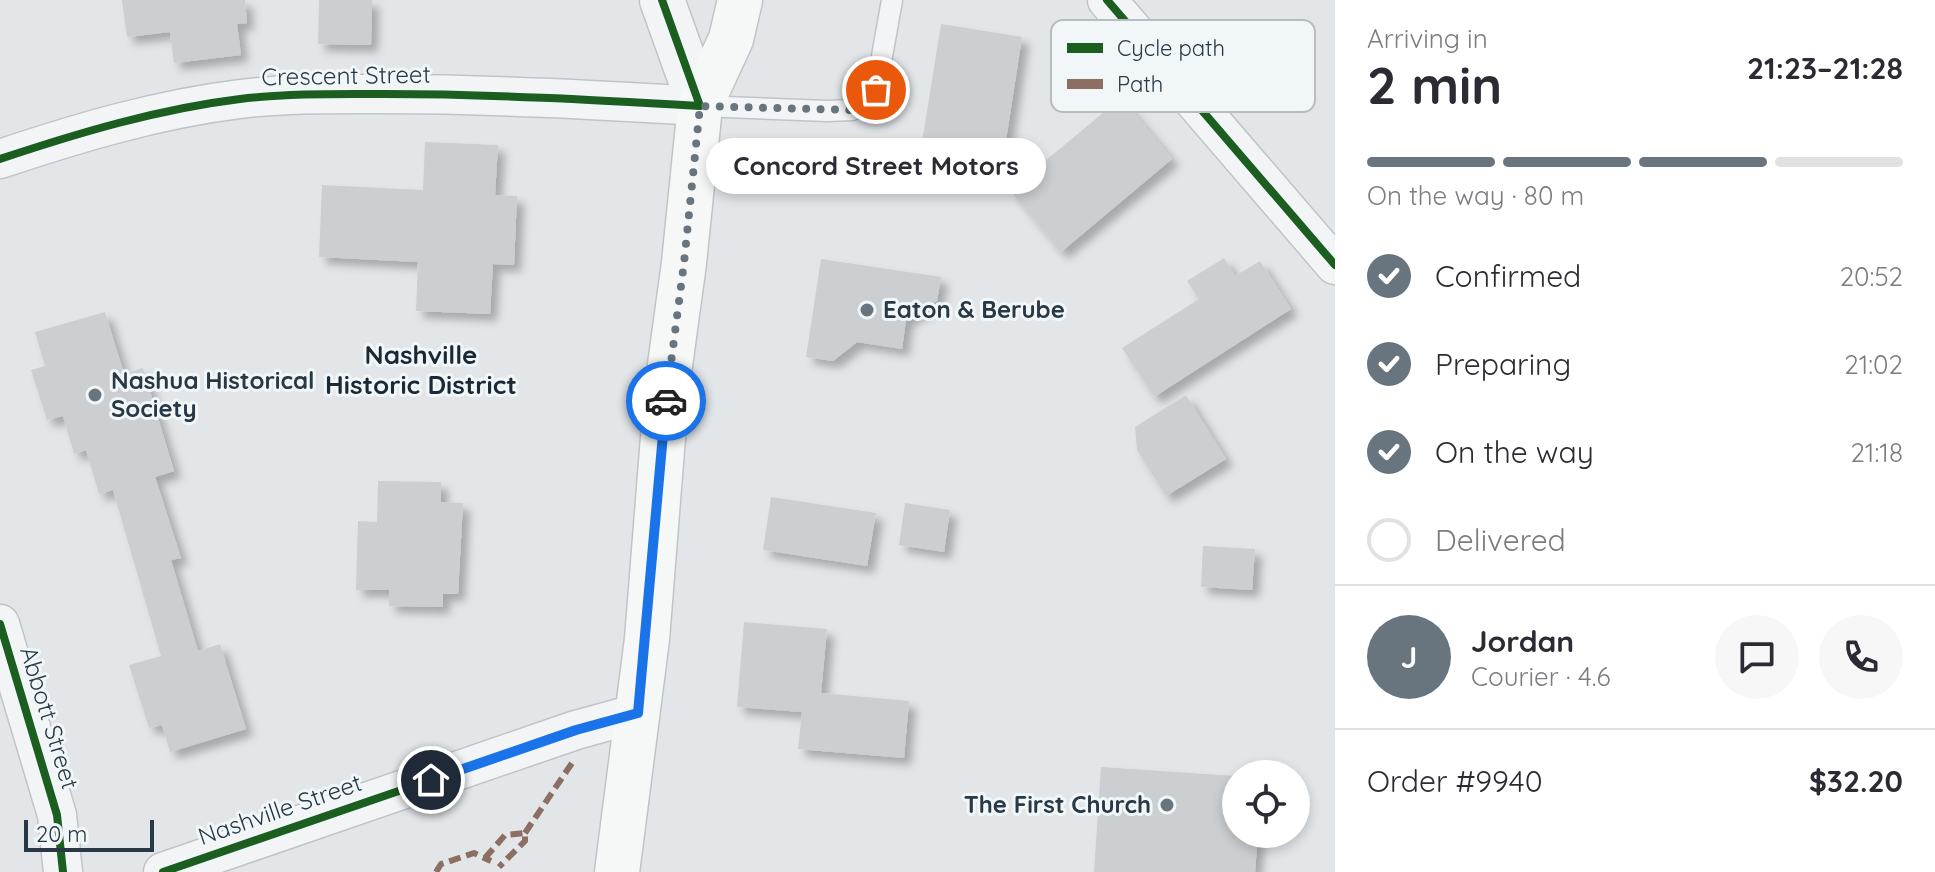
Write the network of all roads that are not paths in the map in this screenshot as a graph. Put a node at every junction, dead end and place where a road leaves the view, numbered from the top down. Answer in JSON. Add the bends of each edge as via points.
{"nodes":[{"id":1,"x":662,"y":0,"type":"edge"},
{"id":2,"x":740,"y":0,"type":"edge"},
{"id":3,"x":892,"y":0,"type":"edge"},
{"id":4,"x":1107,"y":0,"type":"edge"},
{"id":5,"x":1124,"y":20,"type":"edge"},
{"id":6,"x":700,"y":106,"type":"junction"},
{"id":7,"x":1203,"y":112,"type":"edge"},
{"id":8,"x":0,"y":159,"type":"edge"},
{"id":9,"x":1335,"y":265,"type":"edge"},
{"id":10,"x":0,"y":624,"type":"edge"},
{"id":11,"x":638,"y":713,"type":"junction"},
{"id":12,"x":63,"y":872,"type":"edge"},
{"id":13,"x":163,"y":872,"type":"edge"},
{"id":14,"x":617,"y":872,"type":"edge"}],
"edges":[{"from":1,"to":6,"type":"street"},
{"from":2,"to":6,"type":"main road","via":[[731,39]]},
{"from":3,"to":6,"type":"lane","via":[[876,90],[867,103],[827,111]]},
{"from":4,"to":5,"type":"street"},
{"from":6,"to":8,"type":"street","name":"Crescent Street","via":[[469,94],[297,94],[170,111]]},
{"from":6,"to":11,"type":"main road","via":[[667,387]]},
{"from":7,"to":9,"type":"street"},
{"from":10,"to":12,"type":"street","name":"Abbott Street","via":[[57,815]]},
{"from":11,"to":13,"type":"street","name":"Nashville Street"},
{"from":11,"to":14,"type":"main road"}]}
